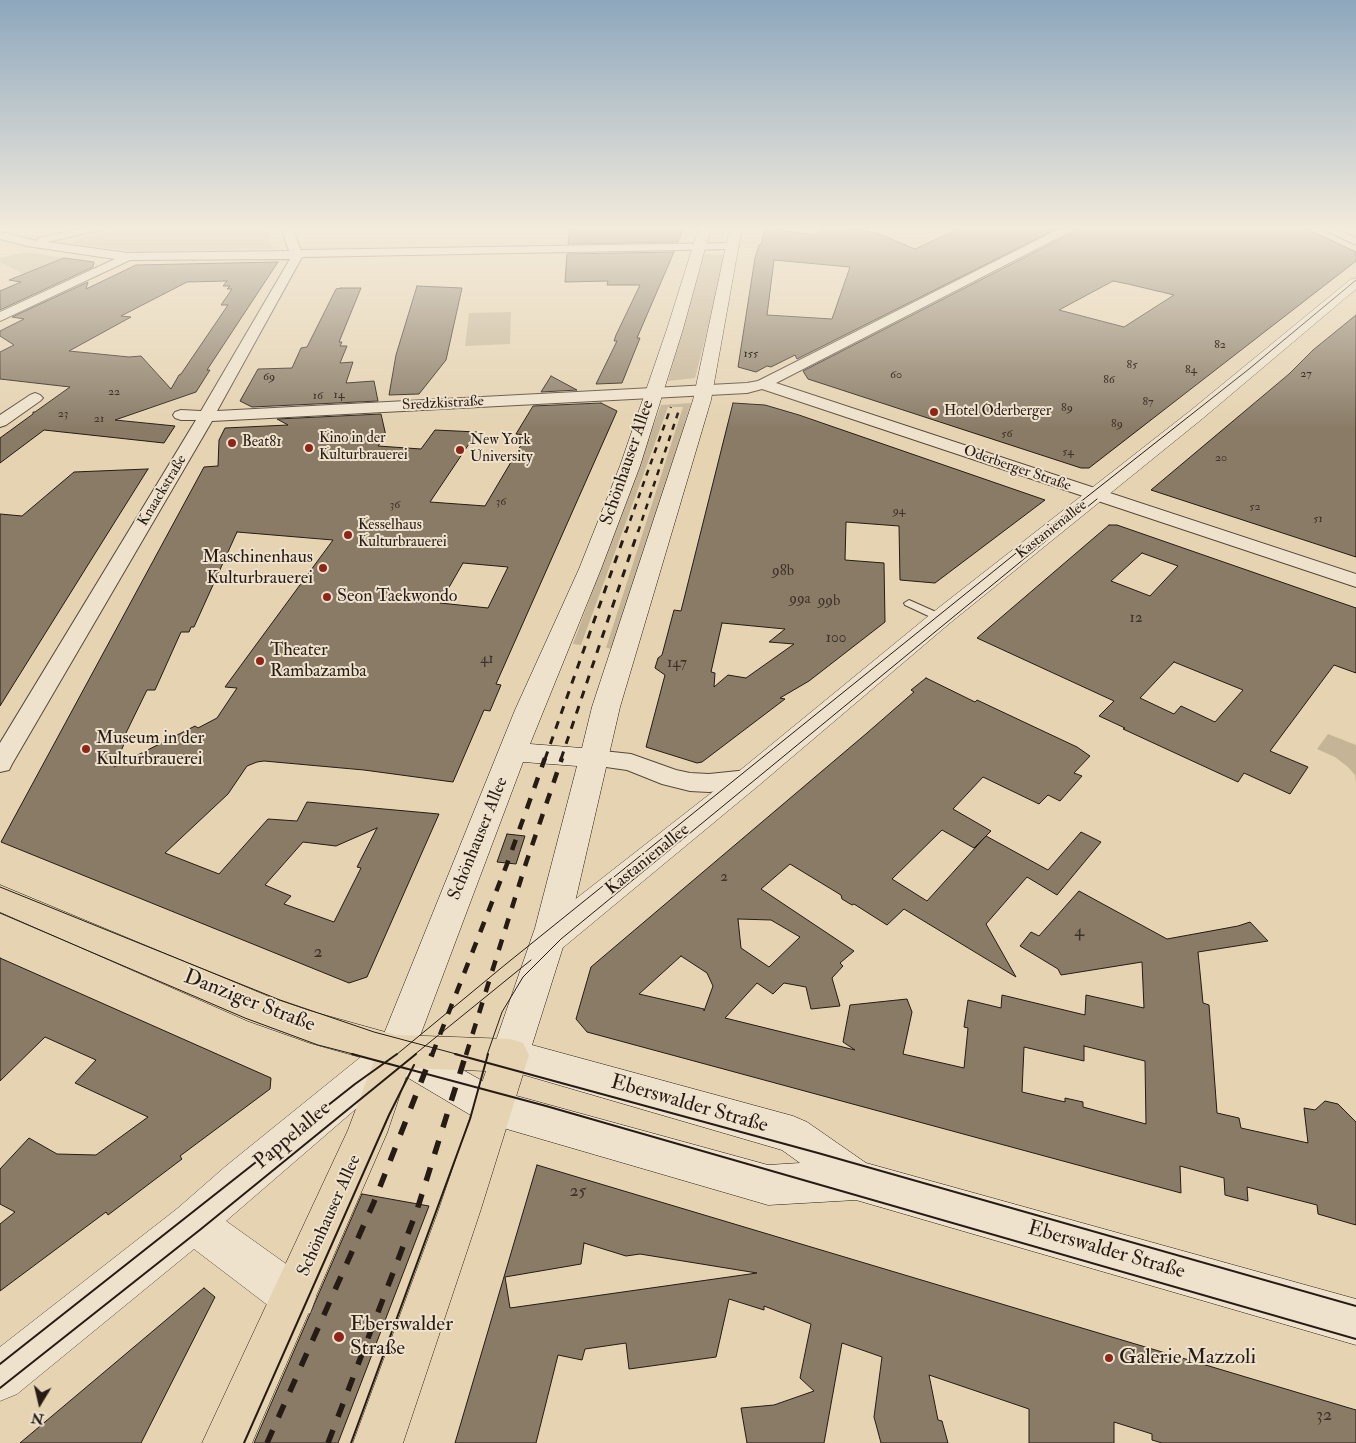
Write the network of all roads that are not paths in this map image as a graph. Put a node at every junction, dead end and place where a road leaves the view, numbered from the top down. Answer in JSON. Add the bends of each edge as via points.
{"nodes":[{"id":1,"x":48,"y":294,"type":"edge"},
{"id":2,"x":276,"y":294,"type":"edge"},
{"id":3,"x":685,"y":294,"type":"edge"},
{"id":4,"x":723,"y":294,"type":"edge"},
{"id":5,"x":938,"y":294,"type":"edge"},
{"id":6,"x":1341,"y":294,"type":"edge"},
{"id":7,"x":0,"y":317,"type":"edge"},
{"id":8,"x":763,"y":384,"type":"junction"},
{"id":9,"x":704,"y":391,"type":"junction"},
{"id":10,"x":653,"y":394,"type":"junction"},
{"id":11,"x":35,"y":398,"type":"dead end"},
{"id":12,"x":181,"y":415,"type":"dead end"},
{"id":13,"x":207,"y":416,"type":"junction"},
{"id":14,"x":0,"y":422,"type":"edge"},
{"id":15,"x":1096,"y":495,"type":"junction"},
{"id":16,"x":1356,"y":581,"type":"edge"},
{"id":17,"x":909,"y":603,"type":"dead end"},
{"id":18,"x":941,"y":618,"type":"junction"},
{"id":19,"x":513,"y":752,"type":"junction"},
{"id":20,"x":3,"y":756,"type":"edge"},
{"id":21,"x":594,"y":758,"type":"junction"},
{"id":22,"x":748,"y":778,"type":"junction"},
{"id":23,"x":0,"y":898,"type":"edge"},
{"id":24,"x":548,"y":940,"type":"junction"},
{"id":25,"x":396,"y":1051,"type":"junction"},
{"id":26,"x":510,"y":1055,"type":"junction"},
{"id":27,"x":493,"y":1107,"type":"junction"},
{"id":28,"x":856,"y":1180,"type":"junction"},
{"id":29,"x":192,"y":1224,"type":"junction"},
{"id":30,"x":294,"y":1298,"type":"junction"},
{"id":31,"x":1356,"y":1322,"type":"edge"},
{"id":32,"x":0,"y":1377,"type":"edge"},
{"id":33,"x":228,"y":1443,"type":"edge"},
{"id":34,"x":378,"y":1443,"type":"edge"}],
"edges":[{"from":1,"to":7,"type":"street"},
{"from":2,"to":13,"type":"street","name":"Knaackstraße"},
{"from":3,"to":10,"type":"main road","name":"Schönhauser Allee"},
{"from":4,"to":9,"type":"main road"},
{"from":5,"to":8,"type":"street"},
{"from":6,"to":15,"type":"main road","name":"Kastanienallee"},
{"from":8,"to":9,"type":"street","name":"Sredzkistraße"},
{"from":8,"to":15,"type":"street","name":"Oderberger Straße"},
{"from":9,"to":10,"type":"street","name":"Sredzkistraße"},
{"from":9,"to":21,"type":"main road","via":[[606,707]]},
{"from":10,"to":13,"type":"street","name":"Sredzkistraße"},
{"from":10,"to":19,"type":"main road","name":"Schönhauser Allee","via":[[630,466]]},
{"from":11,"to":14,"type":"street"},
{"from":12,"to":13,"type":"street","name":"Sredzkistraße"},
{"from":13,"to":20,"type":"street","name":"Knaackstraße"},
{"from":15,"to":16,"type":"street","name":"Oderberger Straße"},
{"from":15,"to":18,"type":"main road","name":"Kastanienallee"},
{"from":17,"to":18,"type":"lane"},
{"from":18,"to":22,"type":"main road","name":"Kastanienallee"},
{"from":19,"to":21,"type":"main road"},
{"from":19,"to":25,"type":"main road","name":"Schönhauser Allee"},
{"from":21,"to":22,"type":"street","via":[[631,762],[690,782]]},
{"from":21,"to":24,"type":"main road"},
{"from":22,"to":24,"type":"main road","name":"Kastanienallee"},
{"from":23,"to":25,"type":"main road","name":"Danziger Straße","via":[[269,1013]]},
{"from":24,"to":26,"type":"main road"},
{"from":25,"to":26,"type":"main road","name":"Danziger Straße"},
{"from":25,"to":27,"type":"main road","name":"Eberswalder Straße"},
{"from":25,"to":29,"type":"main road","name":"Pappelallee","via":[[240,1180]]},
{"from":25,"to":30,"type":"main road","name":"Schönhauser Allee","via":[[367,1133]]},
{"from":26,"to":27,"type":"main road"},
{"from":26,"to":28,"type":"main road","name":"Eberswalder Straße","via":[[793,1134]]},
{"from":27,"to":28,"type":"main road","name":"Eberswalder Straße","via":[[768,1185]]},
{"from":27,"to":34,"type":"main road","via":[[460,1212]]},
{"from":28,"to":31,"type":"main road","name":"Eberswalder Straße"},
{"from":29,"to":30,"type":"main road"},
{"from":29,"to":32,"type":"main road","name":"Pappelallee"},
{"from":30,"to":33,"type":"main road","name":"Schönhauser Allee"}]}
